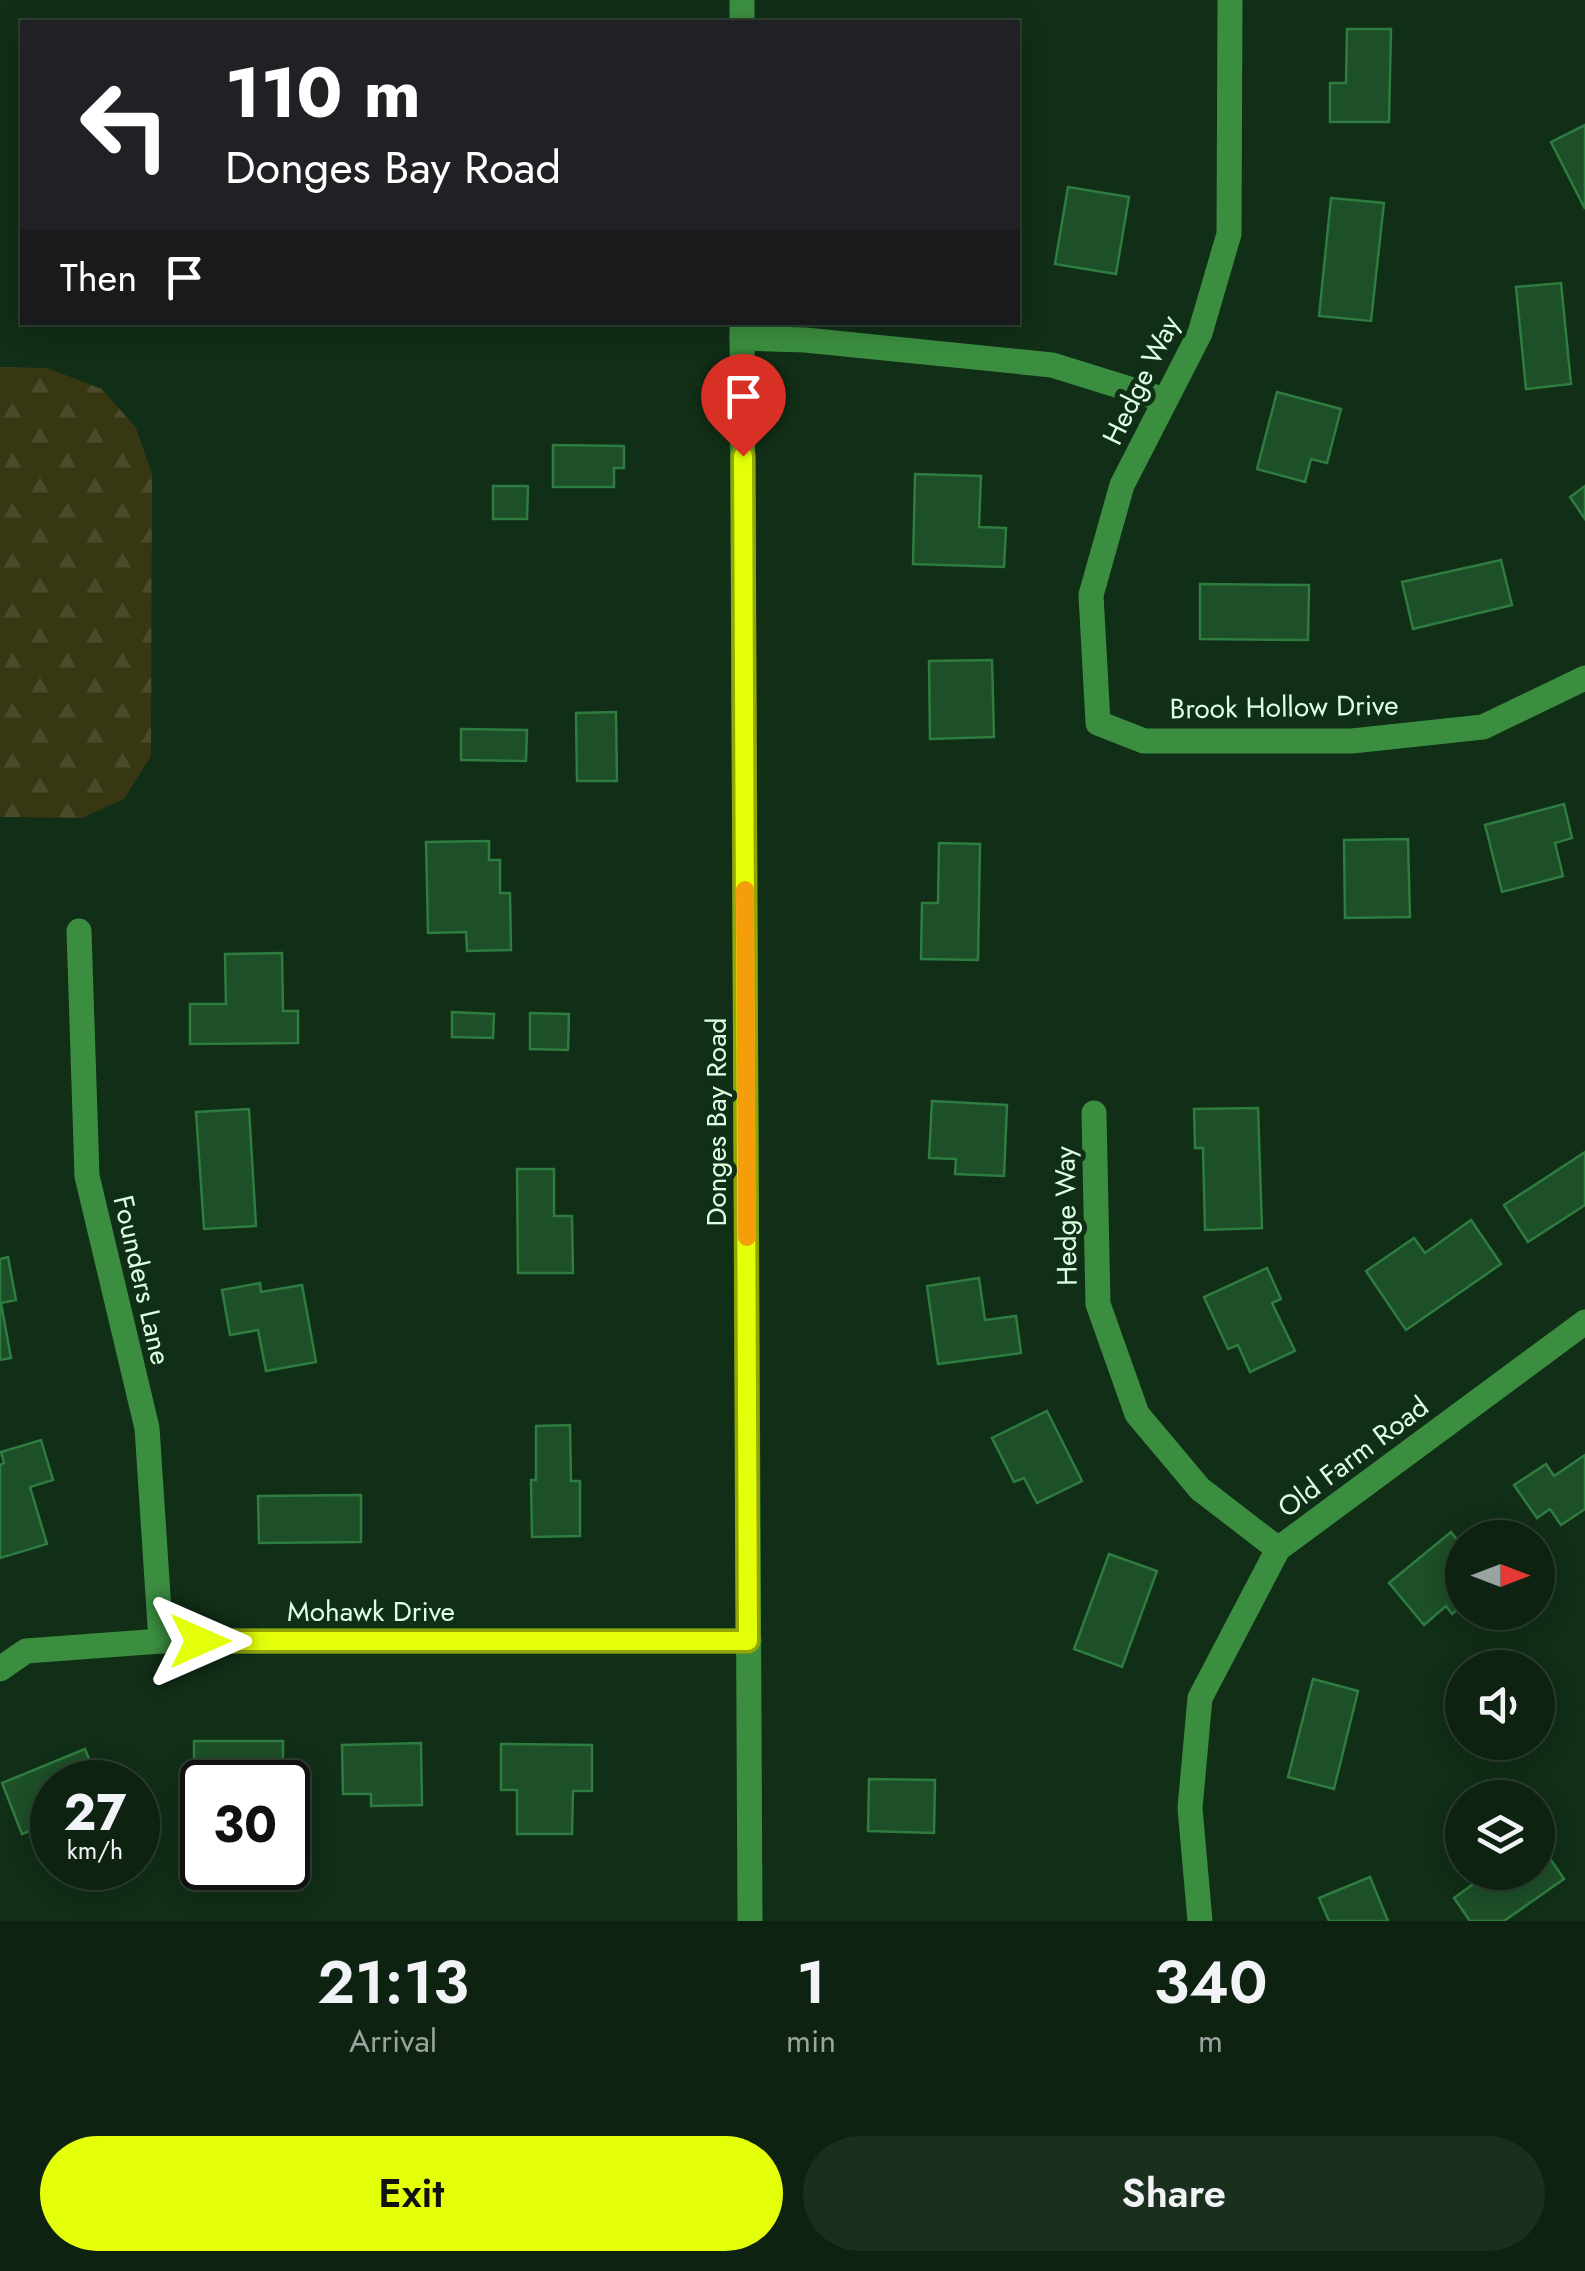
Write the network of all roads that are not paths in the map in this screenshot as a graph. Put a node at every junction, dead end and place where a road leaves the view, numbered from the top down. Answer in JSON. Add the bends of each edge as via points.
{"nodes":[{"id":1,"x":1230,"y":0,"type":"edge"},
{"id":2,"x":742,"y":330,"type":"edge"},
{"id":3,"x":1165,"y":400,"type":"junction"},
{"id":4,"x":1585,"y":678,"type":"edge"},
{"id":5,"x":1098,"y":723,"type":"joint"},
{"id":6,"x":80,"y":932,"type":"dead end"},
{"id":7,"x":1094,"y":1113,"type":"dead end"},
{"id":8,"x":1585,"y":1322,"type":"edge"},
{"id":9,"x":1278,"y":1549,"type":"junction"},
{"id":10,"x":161,"y":1641,"type":"junction"},
{"id":11,"x":748,"y":1641,"type":"junction"},
{"id":12,"x":0,"y":1669,"type":"edge"},
{"id":13,"x":750,"y":1921,"type":"edge"},
{"id":14,"x":1200,"y":1921,"type":"edge"}],
"edges":[{"from":1,"to":3,"type":"street","name":"Hedge Way","via":[[1228,234],[1200,333]]},
{"from":2,"to":3,"type":"street","via":[[1052,365]]},
{"from":2,"to":11,"type":"street","name":"Donges Bay Road"},
{"from":3,"to":5,"type":"street","name":"Hedge Way","via":[[1122,485],[1091,595]]},
{"from":4,"to":5,"type":"street","name":"Brook Hollow Drive","via":[[1483,726],[1352,740],[1144,740]]},
{"from":6,"to":10,"type":"street","name":"Founders Lane","via":[[87,1176],[147,1428]]},
{"from":7,"to":9,"type":"street","name":"Hedge Way","via":[[1098,1304],[1136,1414],[1200,1489]]},
{"from":8,"to":9,"type":"street","name":"Old Farm Road"},
{"from":9,"to":14,"type":"street","name":"Old Farm Road","via":[[1200,1698],[1190,1808]]},
{"from":10,"to":11,"type":"street","name":"Mohawk Drive"},
{"from":10,"to":12,"type":"street","name":"Mohawk Drive","via":[[26,1651]]},
{"from":11,"to":13,"type":"street","name":"Donges Bay Road"}]}
